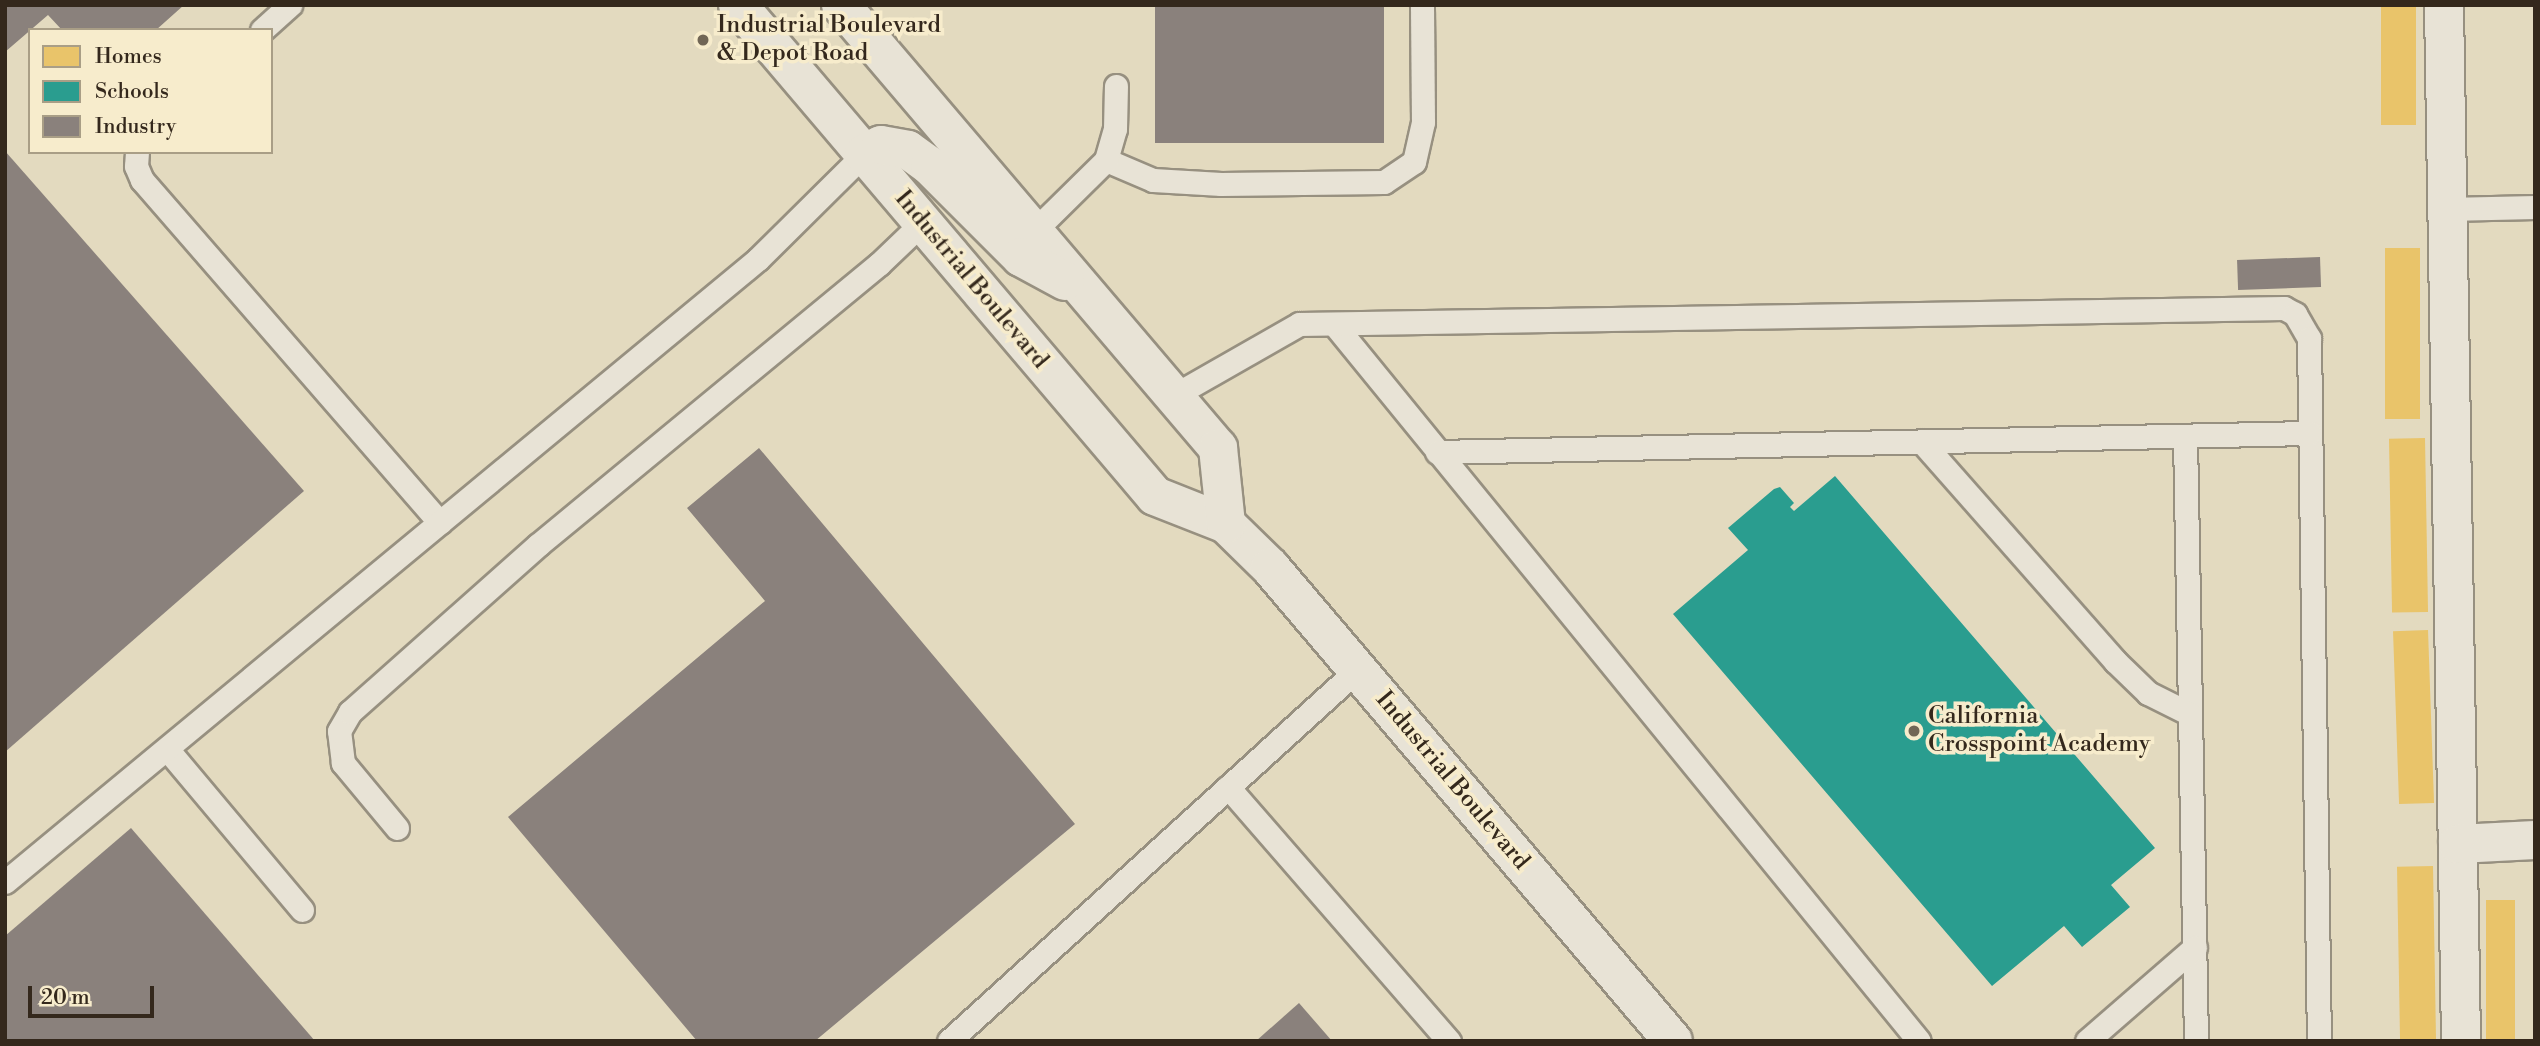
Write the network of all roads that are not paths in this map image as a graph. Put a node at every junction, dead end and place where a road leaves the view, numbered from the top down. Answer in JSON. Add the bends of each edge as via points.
{"nodes":[{"id":1,"x":290,"y":5,"type":"edge"},
{"id":2,"x":738,"y":5,"type":"edge"},
{"id":3,"x":841,"y":5,"type":"edge"},
{"id":4,"x":1422,"y":5,"type":"edge"},
{"id":5,"x":2444,"y":5,"type":"edge"},
{"id":6,"x":264,"y":28,"type":"edge"},
{"id":7,"x":1116,"y":86,"type":"dead end"},
{"id":8,"x":137,"y":154,"type":"edge"},
{"id":9,"x":864,"y":154,"type":"junction"},
{"id":10,"x":1106,"y":160,"type":"junction"},
{"id":11,"x":2535,"y":207,"type":"edge"},
{"id":12,"x":2447,"y":209,"type":"junction"},
{"id":13,"x":923,"y":222,"type":"junction"},
{"id":14,"x":1034,"y":232,"type":"junction"},
{"id":15,"x":1086,"y":292,"type":"junction"},
{"id":16,"x":1334,"y":324,"type":"junction"},
{"id":17,"x":1173,"y":396,"type":"junction"},
{"id":18,"x":2310,"y":433,"type":"junction"},
{"id":19,"x":2185,"y":436,"type":"junction"},
{"id":20,"x":1922,"y":442,"type":"junction"},
{"id":21,"x":1437,"y":452,"type":"junction"},
{"id":22,"x":440,"y":523,"type":"junction"},
{"id":23,"x":1226,"y":524,"type":"junction"},
{"id":24,"x":1357,"y":670,"type":"junction"},
{"id":25,"x":2190,"y":715,"type":"junction"},
{"id":26,"x":167,"y":749,"type":"junction"},
{"id":27,"x":1228,"y":787,"type":"junction"},
{"id":28,"x":397,"y":828,"type":"dead end"},
{"id":29,"x":2535,"y":840,"type":"edge"},
{"id":30,"x":2458,"y":844,"type":"junction"},
{"id":31,"x":5,"y":882,"type":"edge"},
{"id":32,"x":302,"y":909,"type":"dead end"},
{"id":33,"x":2195,"y":947,"type":"junction"},
{"id":34,"x":949,"y":1041,"type":"edge"},
{"id":35,"x":1448,"y":1041,"type":"edge"},
{"id":36,"x":1673,"y":1041,"type":"edge"},
{"id":37,"x":1919,"y":1041,"type":"edge"},
{"id":38,"x":2087,"y":1041,"type":"edge"},
{"id":39,"x":2196,"y":1041,"type":"edge"},
{"id":40,"x":2319,"y":1041,"type":"edge"},
{"id":41,"x":2461,"y":1041,"type":"edge"}],
"edges":[{"from":1,"to":6,"type":"lane"},
{"from":2,"to":9,"type":"main road","name":"Industrial Boulevard"},
{"from":3,"to":14,"type":"main road"},
{"from":4,"to":10,"type":"lane","via":[[1423,122],[1414,162],[1384,182],[1153,180]]},
{"from":5,"to":12,"type":"main road"},
{"from":7,"to":10,"type":"lane","via":[[1115,129]]},
{"from":8,"to":22,"type":"lane","via":[[142,180]]},
{"from":9,"to":13,"type":"main road","name":"Industrial Boulevard"},
{"from":9,"to":15,"type":"main road","via":[[881,145],[908,150],[930,166],[1021,257]]},
{"from":9,"to":22,"type":"lane","via":[[758,259]]},
{"from":10,"to":14,"type":"lane"},
{"from":11,"to":12,"type":"lane"},
{"from":12,"to":30,"type":"main road"},
{"from":13,"to":23,"type":"main road","name":"Industrial Boulevard","via":[[1155,496]]},
{"from":13,"to":28,"type":"lane","via":[[879,264],[538,545],[350,712],[339,731],[344,763]]},
{"from":14,"to":15,"type":"main road"},
{"from":15,"to":17,"type":"main road"},
{"from":16,"to":17,"type":"lane","via":[[1286,329]]},
{"from":16,"to":18,"type":"lane","via":[[2284,308],[2295,314],[2309,338]]},
{"from":16,"to":21,"type":"lane"},
{"from":17,"to":23,"type":"main road","via":[[1218,448]]},
{"from":18,"to":19,"type":"lane"},
{"from":18,"to":40,"type":"lane"},
{"from":19,"to":20,"type":"lane"},
{"from":19,"to":25,"type":"lane"},
{"from":20,"to":21,"type":"lane"},
{"from":20,"to":25,"type":"lane","via":[[2115,661],[2148,693]]},
{"from":21,"to":37,"type":"lane"},
{"from":22,"to":26,"type":"lane"},
{"from":23,"to":24,"type":"main road","name":"Industrial Boulevard","via":[[1270,567]]},
{"from":24,"to":27,"type":"lane"},
{"from":24,"to":36,"type":"main road","name":"Industrial Boulevard"},
{"from":25,"to":33,"type":"lane"},
{"from":26,"to":31,"type":"lane"},
{"from":26,"to":32,"type":"lane"},
{"from":27,"to":34,"type":"lane"},
{"from":27,"to":35,"type":"lane"},
{"from":29,"to":30,"type":"main road"},
{"from":30,"to":41,"type":"main road"},
{"from":33,"to":38,"type":"lane"},
{"from":33,"to":39,"type":"lane"}]}
